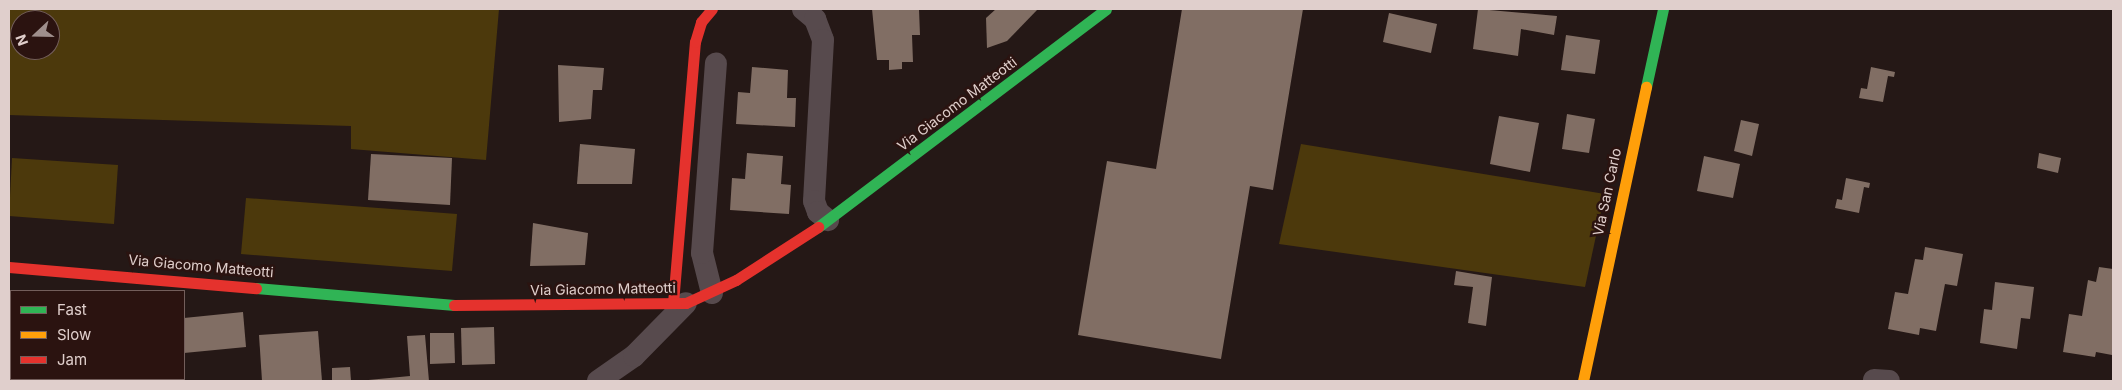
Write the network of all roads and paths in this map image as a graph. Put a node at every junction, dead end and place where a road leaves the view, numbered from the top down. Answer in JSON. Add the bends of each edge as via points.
{"nodes":[{"id":1,"x":712,"y":9,"type":"edge"},
{"id":2,"x":803,"y":9,"type":"edge"},
{"id":3,"x":1106,"y":9,"type":"edge"},
{"id":4,"x":1663,"y":9,"type":"edge"},
{"id":5,"x":716,"y":64,"type":"dead end"},
{"id":6,"x":828,"y":220,"type":"junction"},
{"id":7,"x":9,"y":267,"type":"edge"},
{"id":8,"x":712,"y":292,"type":"junction"},
{"id":9,"x":680,"y":303,"type":"junction"},
{"id":10,"x":598,"y":381,"type":"edge"},
{"id":11,"x":1583,"y":381,"type":"edge"}],
"edges":[{"from":1,"to":9,"type":"street","via":[[701,22],[695,42]]},
{"from":2,"to":6,"type":"street","via":[[815,19],[823,40],[814,201],[818,212]]},
{"from":3,"to":6,"type":"street","name":"Via Giacomo Matteotti"},
{"from":4,"to":11,"type":"street","name":"Via San Carlo"},
{"from":5,"to":8,"type":"street","via":[[702,253]]},
{"from":6,"to":8,"type":"street","name":"Via Giacomo Matteotti"},
{"from":7,"to":9,"type":"street","name":"Via Giacomo Matteotti","via":[[480,307]]},
{"from":8,"to":9,"type":"street","name":"Via Giacomo Matteotti"},
{"from":9,"to":10,"type":"street","via":[[634,356]]}]}
